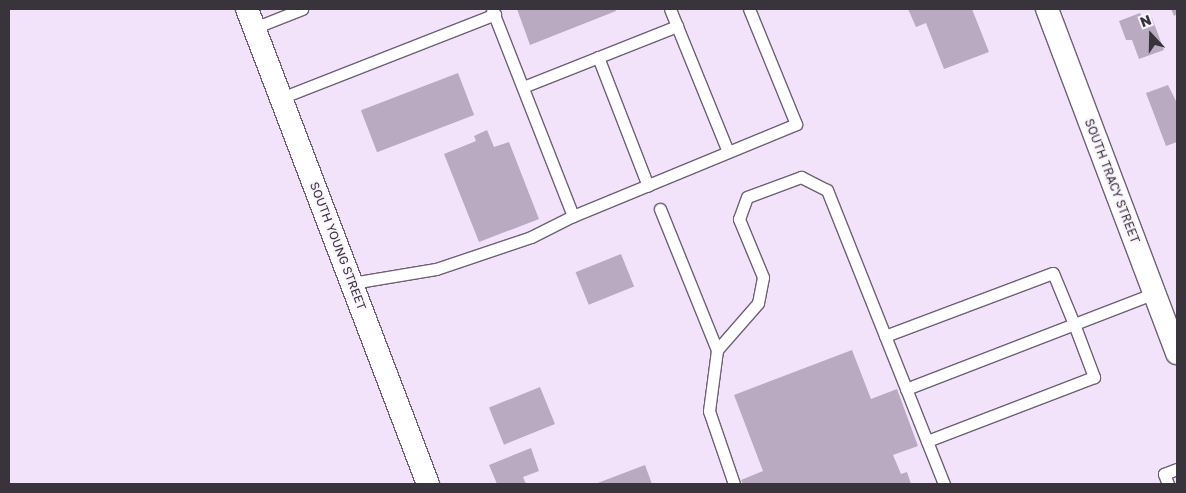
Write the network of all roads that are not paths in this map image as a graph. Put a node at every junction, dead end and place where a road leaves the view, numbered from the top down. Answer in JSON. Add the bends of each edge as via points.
{"nodes":[{"id":1,"x":302,"y":9,"type":"edge"},
{"id":2,"x":670,"y":9,"type":"edge"},
{"id":3,"x":750,"y":9,"type":"edge"},
{"id":4,"x":1047,"y":9,"type":"edge"},
{"id":5,"x":493,"y":11,"type":"edge"},
{"id":6,"x":250,"y":18,"type":"edge"},
{"id":7,"x":677,"y":26,"type":"junction"},
{"id":8,"x":598,"y":57,"type":"junction"},
{"id":9,"x":523,"y":87,"type":"junction"},
{"id":10,"x":281,"y":98,"type":"junction"},
{"id":11,"x":728,"y":152,"type":"junction"},
{"id":12,"x":648,"y":186,"type":"junction"},
{"id":13,"x":660,"y":209,"type":"dead end"},
{"id":14,"x":573,"y":216,"type":"junction"},
{"id":15,"x":352,"y":283,"type":"junction"},
{"id":16,"x":1155,"y":293,"type":"junction"},
{"id":17,"x":1074,"y":324,"type":"junction"},
{"id":18,"x":885,"y":336,"type":"junction"},
{"id":19,"x":717,"y":350,"type":"junction"},
{"id":20,"x":1177,"y":353,"type":"edge"},
{"id":21,"x":906,"y":389,"type":"junction"},
{"id":22,"x":927,"y":441,"type":"junction"},
{"id":23,"x":1177,"y":469,"type":"edge"},
{"id":24,"x":428,"y":484,"type":"edge"},
{"id":25,"x":734,"y":484,"type":"edge"},
{"id":26,"x":944,"y":484,"type":"edge"},
{"id":27,"x":1168,"y":484,"type":"edge"}],
"edges":[{"from":1,"to":6,"type":"lane"},
{"from":2,"to":7,"type":"lane"},
{"from":3,"to":11,"type":"lane","via":[[796,124]]},
{"from":4,"to":16,"type":"street","name":"SOUTH TRACY STREET"},
{"from":5,"to":9,"type":"lane"},
{"from":5,"to":10,"type":"lane"},
{"from":6,"to":10,"type":"street","name":"SOUTH YOUNG STREET"},
{"from":7,"to":8,"type":"lane"},
{"from":7,"to":11,"type":"lane"},
{"from":8,"to":9,"type":"lane"},
{"from":8,"to":12,"type":"lane"},
{"from":9,"to":14,"type":"lane"},
{"from":10,"to":15,"type":"street","name":"SOUTH YOUNG STREET"},
{"from":11,"to":12,"type":"lane"},
{"from":12,"to":14,"type":"lane"},
{"from":13,"to":19,"type":"lane"},
{"from":14,"to":15,"type":"lane","via":[[531,237],[436,269]]},
{"from":15,"to":24,"type":"street","name":"SOUTH YOUNG STREET"},
{"from":16,"to":17,"type":"lane"},
{"from":16,"to":20,"type":"street","name":"SOUTH TRACY STREET"},
{"from":17,"to":18,"type":"lane","via":[[1053,273]]},
{"from":17,"to":21,"type":"lane"},
{"from":17,"to":22,"type":"lane","via":[[1094,377]]},
{"from":18,"to":19,"type":"lane","via":[[827,190],[801,177],[747,198],[739,219],[763,277],[758,303]]},
{"from":18,"to":21,"type":"lane"},
{"from":19,"to":25,"type":"lane","via":[[709,411]]},
{"from":21,"to":22,"type":"lane"},
{"from":22,"to":26,"type":"lane"},
{"from":23,"to":27,"type":"lane","via":[[1164,474]]}]}
